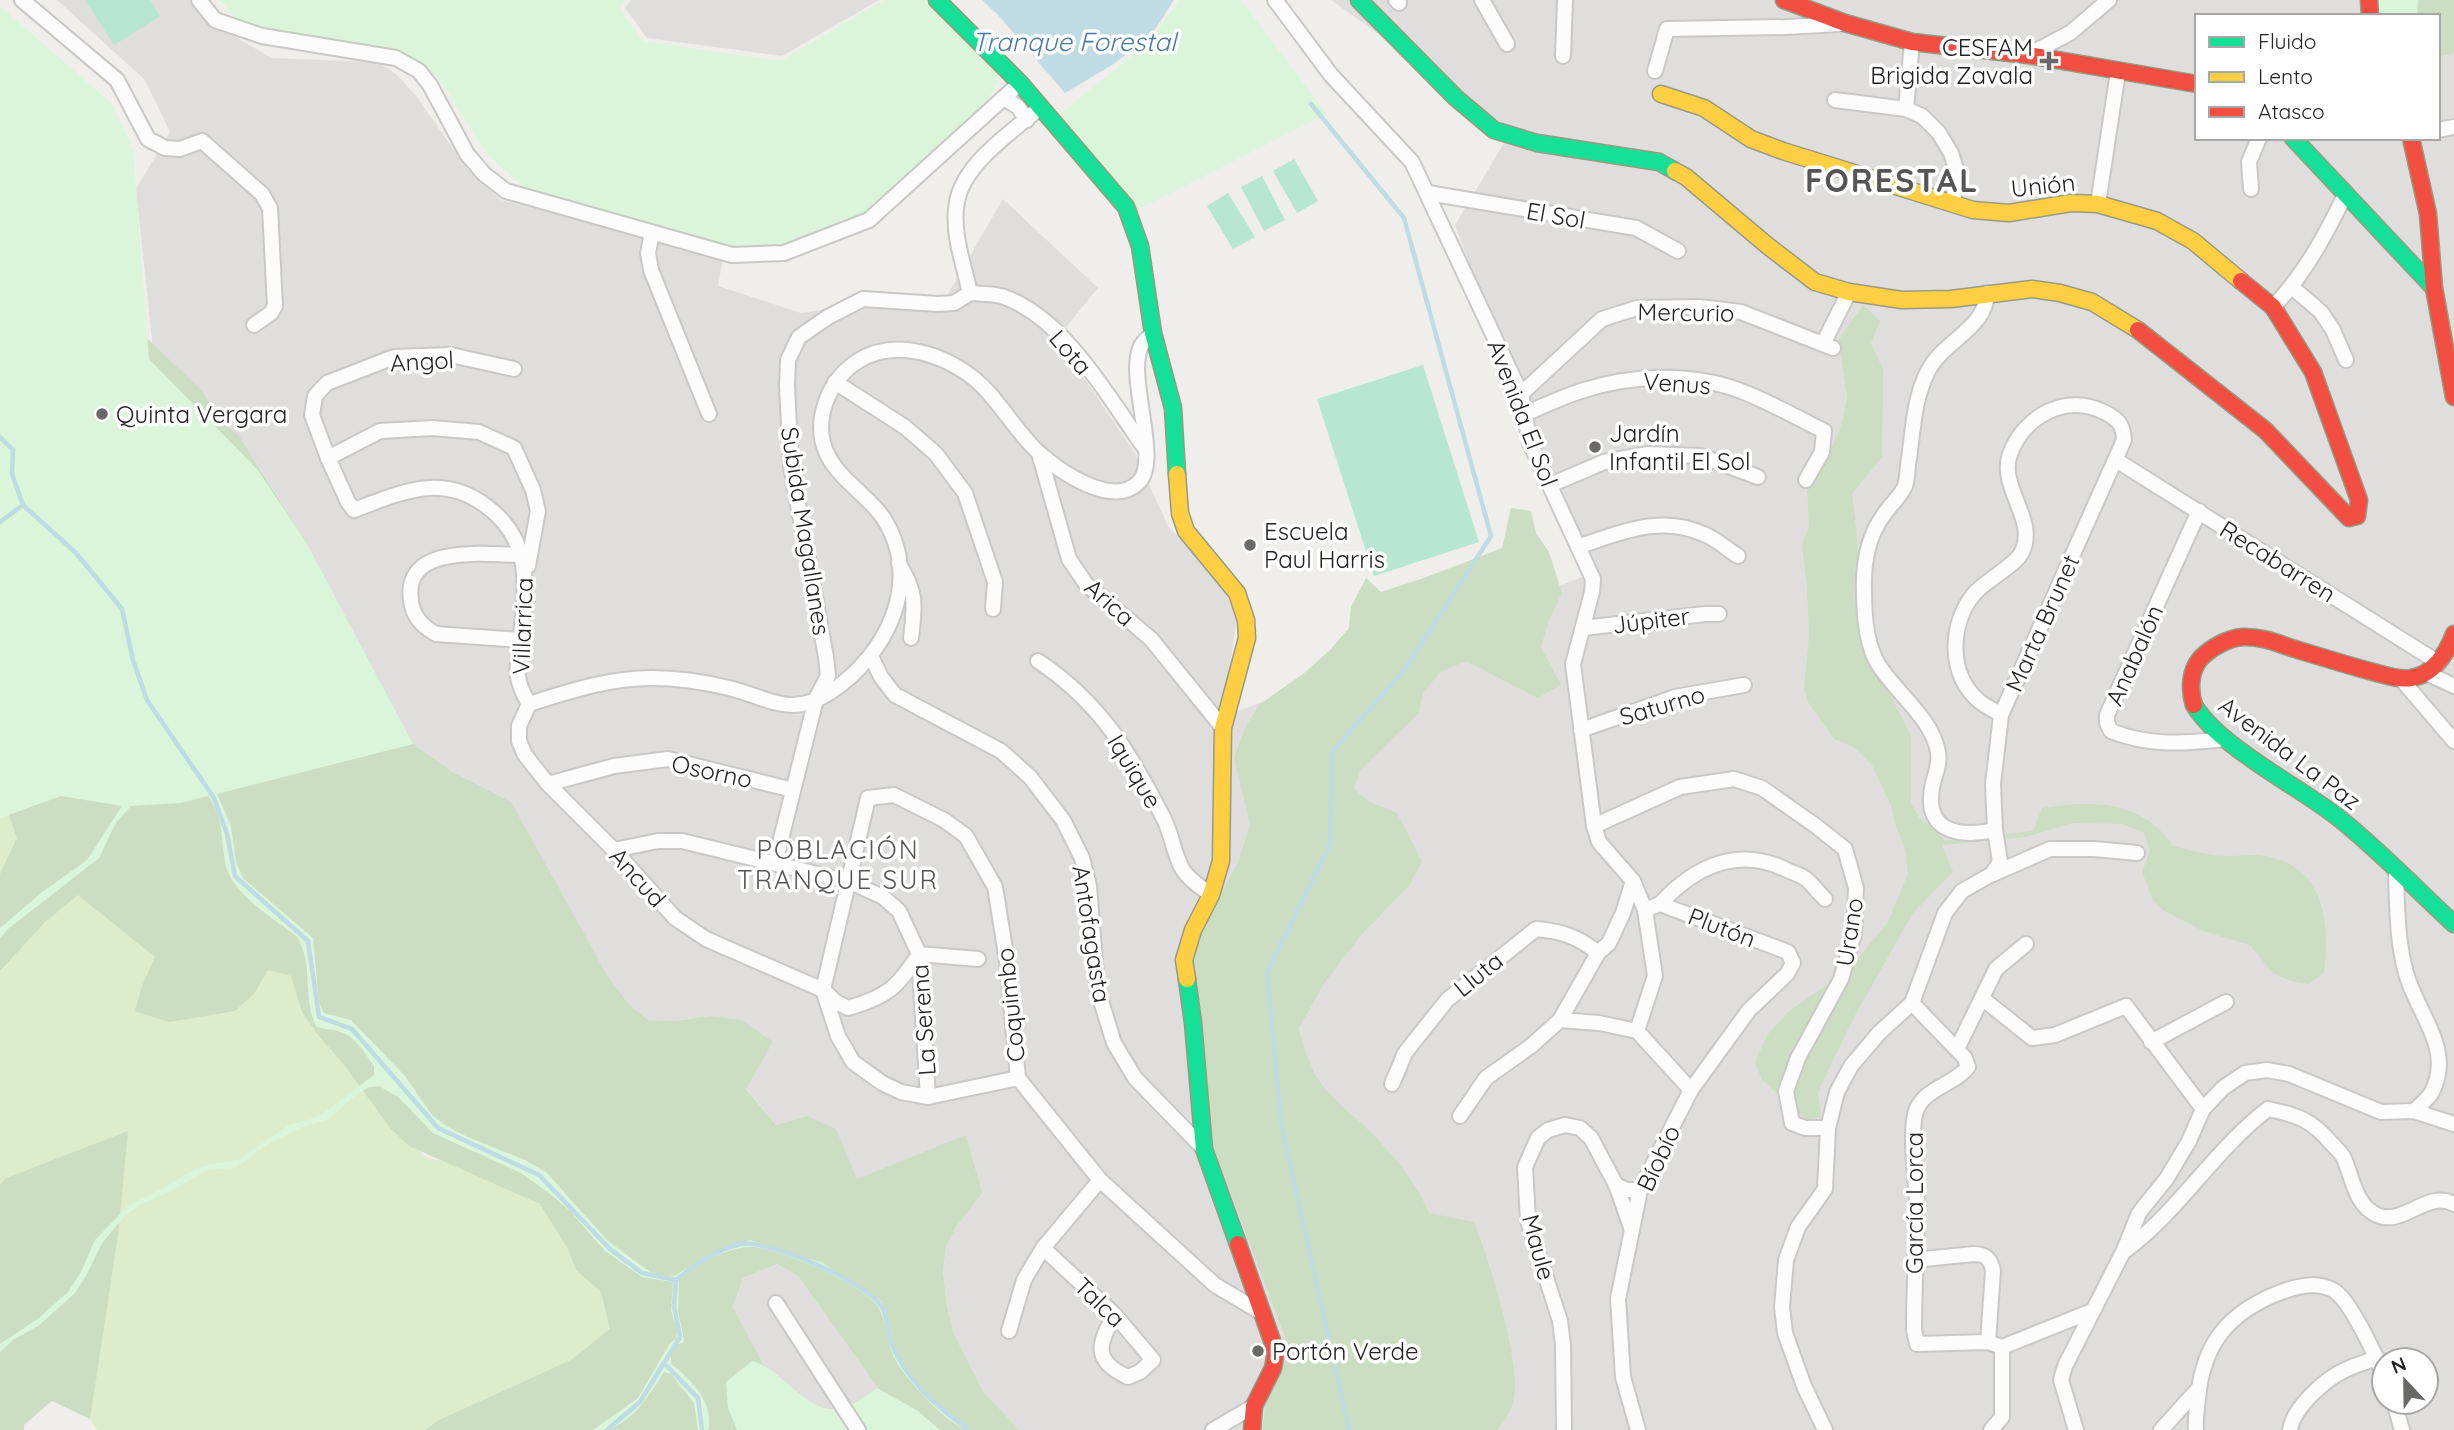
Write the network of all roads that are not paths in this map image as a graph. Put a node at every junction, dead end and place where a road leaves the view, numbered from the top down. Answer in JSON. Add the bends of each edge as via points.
{"nodes":[{"id":1,"x":22,"y":0,"type":"edge"},
{"id":2,"x":199,"y":0,"type":"edge"},
{"id":3,"x":937,"y":0,"type":"edge"},
{"id":4,"x":1275,"y":0,"type":"edge"},
{"id":5,"x":1359,"y":0,"type":"edge"},
{"id":6,"x":1482,"y":0,"type":"edge"},
{"id":7,"x":1565,"y":0,"type":"edge"},
{"id":8,"x":1784,"y":0,"type":"edge"},
{"id":9,"x":2109,"y":0,"type":"edge"},
{"id":10,"x":1845,"y":23,"type":"junction"},
{"id":11,"x":1912,"y":42,"type":"junction"},
{"id":12,"x":1507,"y":44,"type":"dead end"},
{"id":13,"x":2028,"y":55,"type":"junction"},
{"id":14,"x":1563,"y":56,"type":"dead end"},
{"id":15,"x":1655,"y":71,"type":"dead end"},
{"id":16,"x":2118,"y":72,"type":"junction"},
{"id":17,"x":1020,"y":83,"type":"junction"},
{"id":18,"x":2195,"y":84,"type":"edge"},
{"id":19,"x":1661,"y":94,"type":"dead end"},
{"id":20,"x":1003,"y":98,"type":"junction"},
{"id":21,"x":1835,"y":100,"type":"dead end"},
{"id":22,"x":1041,"y":107,"type":"junction"},
{"id":23,"x":1906,"y":109,"type":"junction"},
{"id":24,"x":1027,"y":120,"type":"junction"},
{"id":25,"x":2258,"y":140,"type":"edge"},
{"id":26,"x":2295,"y":140,"type":"edge"},
{"id":27,"x":2411,"y":140,"type":"edge"},
{"id":28,"x":2251,"y":189,"type":"dead end"},
{"id":29,"x":1428,"y":193,"type":"junction"},
{"id":30,"x":2347,"y":193,"type":"junction"},
{"id":31,"x":1953,"y":204,"type":"junction"},
{"id":32,"x":2098,"y":204,"type":"junction"},
{"id":33,"x":652,"y":233,"type":"junction"},
{"id":34,"x":1678,"y":251,"type":"dead end"},
{"id":35,"x":2292,"y":287,"type":"junction"},
{"id":36,"x":2434,"y":288,"type":"junction"},
{"id":37,"x":1849,"y":292,"type":"junction"},
{"id":38,"x":970,"y":293,"type":"junction"},
{"id":39,"x":1987,"y":293,"type":"junction"},
{"id":40,"x":2273,"y":307,"type":"junction"},
{"id":41,"x":254,"y":325,"type":"dead end"},
{"id":42,"x":1153,"y":333,"type":"junction"},
{"id":43,"x":2346,"y":360,"type":"dead end"},
{"id":44,"x":514,"y":369,"type":"dead end"},
{"id":45,"x":835,"y":382,"type":"junction"},
{"id":46,"x":1521,"y":394,"type":"junction"},
{"id":47,"x":2454,"y":397,"type":"edge"},
{"id":48,"x":1526,"y":413,"type":"junction"},
{"id":49,"x":709,"y":414,"type":"dead end"},
{"id":50,"x":312,"y":415,"type":"joint"},
{"id":51,"x":1146,"y":449,"type":"junction"},
{"id":52,"x":1039,"y":453,"type":"junction"},
{"id":53,"x":328,"y":458,"type":"junction"},
{"id":54,"x":2116,"y":460,"type":"junction"},
{"id":55,"x":1758,"y":477,"type":"dead end"},
{"id":56,"x":1806,"y":480,"type":"dead end"},
{"id":57,"x":1549,"y":485,"type":"junction"},
{"id":58,"x":2199,"y":511,"type":"junction"},
{"id":59,"x":1580,"y":546,"type":"junction"},
{"id":60,"x":523,"y":555,"type":"junction"},
{"id":61,"x":1738,"y":556,"type":"dead end"},
{"id":62,"x":898,"y":562,"type":"junction"},
{"id":63,"x":525,"y":581,"type":"junction"},
{"id":64,"x":993,"y":609,"type":"dead end"},
{"id":65,"x":1719,"y":614,"type":"dead end"},
{"id":66,"x":1583,"y":628,"type":"junction"},
{"id":67,"x":2454,"y":634,"type":"edge"},
{"id":68,"x":911,"y":638,"type":"dead end"},
{"id":69,"x":521,"y":640,"type":"junction"},
{"id":70,"x":871,"y":656,"type":"junction"},
{"id":71,"x":1038,"y":662,"type":"dead end"},
{"id":72,"x":2433,"y":668,"type":"junction"},
{"id":73,"x":2401,"y":679,"type":"junction"},
{"id":74,"x":1744,"y":685,"type":"dead end"},
{"id":75,"x":2454,"y":686,"type":"edge"},
{"id":76,"x":816,"y":699,"type":"junction"},
{"id":77,"x":529,"y":704,"type":"junction"},
{"id":78,"x":2001,"y":715,"type":"junction"},
{"id":79,"x":1223,"y":728,"type":"junction"},
{"id":80,"x":1581,"y":730,"type":"junction"},
{"id":81,"x":2226,"y":738,"type":"junction"},
{"id":82,"x":2454,"y":741,"type":"edge"},
{"id":83,"x":548,"y":784,"type":"junction"},
{"id":84,"x":793,"y":790,"type":"junction"},
{"id":85,"x":1594,"y":826,"type":"junction"},
{"id":86,"x":1995,"y":830,"type":"junction"},
{"id":87,"x":614,"y":850,"type":"junction"},
{"id":88,"x":2137,"y":853,"type":"dead end"},
{"id":89,"x":775,"y":863,"type":"junction"},
{"id":90,"x":2396,"y":872,"type":"junction"},
{"id":91,"x":1992,"y":874,"type":"junction"},
{"id":92,"x":850,"y":881,"type":"junction"},
{"id":93,"x":1633,"y":881,"type":"junction"},
{"id":94,"x":1211,"y":895,"type":"junction"},
{"id":95,"x":1825,"y":900,"type":"dead end"},
{"id":96,"x":1660,"y":904,"type":"junction"},
{"id":97,"x":1645,"y":910,"type":"junction"},
{"id":98,"x":2454,"y":924,"type":"edge"},
{"id":99,"x":2026,"y":944,"type":"dead end"},
{"id":100,"x":1598,"y":953,"type":"junction"},
{"id":101,"x":919,"y":954,"type":"junction"},
{"id":102,"x":978,"y":958,"type":"dead end"},
{"id":103,"x":1793,"y":963,"type":"joint"},
{"id":104,"x":823,"y":990,"type":"junction"},
{"id":105,"x":1983,"y":999,"type":"junction"},
{"id":106,"x":2226,"y":1002,"type":"dead end"},
{"id":107,"x":1912,"y":1003,"type":"junction"},
{"id":108,"x":1560,"y":1020,"type":"junction"},
{"id":109,"x":1637,"y":1031,"type":"junction"},
{"id":110,"x":2151,"y":1042,"type":"junction"},
{"id":111,"x":1957,"y":1049,"type":"junction"},
{"id":112,"x":1018,"y":1078,"type":"junction"},
{"id":113,"x":1392,"y":1084,"type":"dead end"},
{"id":114,"x":1691,"y":1090,"type":"junction"},
{"id":115,"x":928,"y":1097,"type":"junction"},
{"id":116,"x":2203,"y":1109,"type":"junction"},
{"id":117,"x":2414,"y":1111,"type":"junction"},
{"id":118,"x":1460,"y":1116,"type":"dead end"},
{"id":119,"x":2454,"y":1124,"type":"edge"},
{"id":120,"x":1828,"y":1128,"type":"junction"},
{"id":121,"x":1204,"y":1149,"type":"junction"},
{"id":122,"x":1100,"y":1180,"type":"junction"},
{"id":123,"x":1616,"y":1185,"type":"junction"},
{"id":124,"x":1640,"y":1190,"type":"junction"},
{"id":125,"x":2454,"y":1204,"type":"edge"},
{"id":126,"x":1632,"y":1230,"type":"junction"},
{"id":127,"x":1043,"y":1248,"type":"junction"},
{"id":128,"x":2124,"y":1250,"type":"junction"},
{"id":129,"x":1914,"y":1260,"type":"junction"},
{"id":130,"x":776,"y":1303,"type":"dead end"},
{"id":131,"x":2092,"y":1311,"type":"junction"},
{"id":132,"x":1262,"y":1313,"type":"junction"},
{"id":133,"x":1115,"y":1315,"type":"junction"},
{"id":134,"x":1009,"y":1331,"type":"dead end"},
{"id":135,"x":1995,"y":1345,"type":"junction"},
{"id":136,"x":2370,"y":1346,"type":"edge"},
{"id":137,"x":2370,"y":1361,"type":"edge"},
{"id":138,"x":2199,"y":1388,"type":"junction"},
{"id":139,"x":1254,"y":1406,"type":"junction"},
{"id":140,"x":858,"y":1430,"type":"edge"},
{"id":141,"x":1213,"y":1430,"type":"edge"},
{"id":142,"x":1252,"y":1430,"type":"edge"},
{"id":143,"x":1564,"y":1430,"type":"edge"},
{"id":144,"x":1638,"y":1430,"type":"edge"},
{"id":145,"x":1825,"y":1430,"type":"edge"},
{"id":146,"x":1991,"y":1430,"type":"edge"},
{"id":147,"x":2076,"y":1430,"type":"edge"},
{"id":148,"x":2161,"y":1430,"type":"edge"},
{"id":149,"x":2196,"y":1430,"type":"edge"},
{"id":150,"x":2290,"y":1430,"type":"edge"}],
"edges":[{"from":1,"to":41,"type":"street","via":[[117,80],[148,139],[165,148],[180,149],[202,141],[262,194],[270,208],[275,306]]},
{"from":2,"to":33,"type":"street","via":[[215,20],[262,36],[396,58],[419,71],[467,154],[506,191]]},
{"from":3,"to":17,"type":"street"},
{"from":4,"to":29,"type":"street","name":"Avenida El Sol","via":[[1331,75],[1412,162]]},
{"from":5,"to":37,"type":"street","via":[[1494,130],[1537,143],[1659,162],[1686,177],[1815,282]]},
{"from":6,"to":12,"type":"street"},
{"from":7,"to":14,"type":"street"},
{"from":8,"to":10,"type":"street"},
{"from":9,"to":13,"type":"street","via":[[2070,33]]},
{"from":10,"to":11,"type":"street"},
{"from":10,"to":15,"type":"street","via":[[1667,29]]},
{"from":11,"to":13,"type":"street"},
{"from":11,"to":23,"type":"street"},
{"from":13,"to":16,"type":"street"},
{"from":16,"to":18,"type":"street"},
{"from":16,"to":32,"type":"street"},
{"from":17,"to":20,"type":"street"},
{"from":17,"to":22,"type":"street"},
{"from":19,"to":31,"type":"street","name":"Unión","via":[[1704,108],[1751,139]]},
{"from":20,"to":24,"type":"street","via":[[1018,107]]},
{"from":20,"to":33,"type":"street","via":[[869,220],[808,244],[784,253],[732,255]]},
{"from":21,"to":23,"type":"street"},
{"from":22,"to":24,"type":"street"},
{"from":22,"to":42,"type":"street","via":[[1126,207],[1140,246]]},
{"from":23,"to":31,"type":"street","via":[[1922,116],[1951,153],[1957,172]]},
{"from":24,"to":38,"type":"street","via":[[980,160],[966,178],[957,202],[957,227]]},
{"from":25,"to":28,"type":"street","via":[[2249,162]]},
{"from":26,"to":30,"type":"street"},
{"from":27,"to":36,"type":"street","via":[[2428,214]]},
{"from":29,"to":34,"type":"street","name":"El Sol","via":[[1636,228]]},
{"from":29,"to":46,"type":"street","name":"Avenida El Sol"},
{"from":30,"to":35,"type":"street"},
{"from":30,"to":36,"type":"street"},
{"from":31,"to":32,"type":"street","name":"Unión","via":[[2009,213],[2071,203]]},
{"from":32,"to":40,"type":"street","name":"Unión","via":[[2157,221],[2193,241]]},
{"from":33,"to":49,"type":"street","via":[[651,270]]},
{"from":35,"to":40,"type":"street"},
{"from":35,"to":43,"type":"street","via":[[2321,312]]},
{"from":36,"to":47,"type":"street"},
{"from":37,"to":39,"type":"street","via":[[1902,300]]},
{"from":37,"to":46,"type":"street","name":"Mercurio","via":[[1828,346],[1741,312],[1637,307],[1602,319]]},
{"from":38,"to":51,"type":"street","name":"Lota","via":[[1005,297],[1038,315],[1073,349]]},
{"from":38,"to":76,"type":"street","name":"Subida Magallanes","via":[[954,303],[938,304],[863,299],[799,337],[788,360],[791,466],[828,676]]},
{"from":39,"to":40,"type":"street","name":"Unión","via":[[2032,289],[2060,293],[2092,302],[2130,324],[2265,430],[2353,519],[2359,500],[2313,373]]},
{"from":39,"to":86,"type":"street","via":[[1979,318],[1929,368],[1919,390],[1905,486],[1880,519],[1867,549],[1864,591],[1867,630],[1877,662],[1930,732],[1938,751],[1931,802],[1934,817],[1955,833]]},
{"from":42,"to":51,"type":"street","name":"Villarrica","via":[[1141,345],[1137,361]]},
{"from":42,"to":79,"type":"street","via":[[1173,408],[1180,513],[1197,547],[1237,593],[1246,620],[1247,638]]},
{"from":44,"to":50,"type":"street","name":"Angol","via":[[451,355],[394,357],[327,383],[315,396]]},
{"from":45,"to":52,"type":"street","name":"Villarrica","via":[[871,354],[915,351],[957,367],[978,382]]},
{"from":45,"to":62,"type":"street","name":"Villarrica","via":[[823,413],[825,446],[839,470],[884,519]]},
{"from":45,"to":64,"type":"street","via":[[936,454],[965,493],[995,582]]},
{"from":46,"to":48,"type":"street","name":"Avenida El Sol"},
{"from":48,"to":56,"type":"street","name":"Venus","via":[[1616,382],[1659,378],[1703,381],[1744,392],[1824,431],[1822,452]]},
{"from":48,"to":57,"type":"street","name":"Avenida El Sol","via":[[1530,443]]},
{"from":50,"to":53,"type":"street","name":"Villarrica"},
{"from":51,"to":52,"type":"street","name":"Villarrica","via":[[1139,483],[1114,492],[1084,483]]},
{"from":52,"to":79,"type":"street","name":"Arica","via":[[1069,559],[1086,583],[1151,639]]},
{"from":53,"to":60,"type":"street","name":"Villarrica","via":[[354,510],[411,489],[460,492],[503,520]]},
{"from":53,"to":63,"type":"street","via":[[380,431],[432,428],[479,432],[514,448],[538,512]]},
{"from":54,"to":58,"type":"street","name":"Recabarren"},
{"from":54,"to":78,"type":"street","name":"Marta Brunet"},
{"from":54,"to":78,"type":"street","name":"Marta Brunet","via":[[2124,440],[2122,425],[2081,404],[2045,412],[2022,431],[2009,456],[2008,475],[2025,541],[2021,554],[1973,595],[1959,619],[1955,647],[1961,677],[1978,700]]},
{"from":55,"to":57,"type":"street","via":[[1701,456],[1648,454],[1604,462]]},
{"from":57,"to":59,"type":"street","name":"Avenida El Sol"},
{"from":58,"to":72,"type":"street","name":"Recabarren"},
{"from":58,"to":81,"type":"street","name":"Anabalón","via":[[2107,723],[2111,731],[2149,743]]},
{"from":59,"to":61,"type":"street","via":[[1636,528],[1676,525],[1706,535]]},
{"from":59,"to":66,"type":"street","name":"Avenida El Sol","via":[[1593,579]]},
{"from":60,"to":63,"type":"street","name":"Villarrica"},
{"from":60,"to":69,"type":"street","via":[[439,557],[419,571],[410,594],[417,618],[436,634]]},
{"from":62,"to":68,"type":"street","name":"Villarrica","via":[[911,583],[915,605]]},
{"from":62,"to":70,"type":"street","name":"Villarrica","via":[[896,608],[886,635]]},
{"from":63,"to":69,"type":"street","name":"Villarrica"},
{"from":65,"to":66,"type":"street","name":"Júpiter"},
{"from":66,"to":80,"type":"street","name":"Avenida El Sol","via":[[1573,664]]},
{"from":67,"to":72,"type":"street"},
{"from":69,"to":77,"type":"street","name":"Villarrica","via":[[517,674]]},
{"from":70,"to":76,"type":"street","name":"Villarrica","via":[[840,685]]},
{"from":70,"to":121,"type":"street","name":"Antofagasta","via":[[895,695],[1001,751],[1030,777],[1063,820],[1082,858],[1089,886],[1097,988],[1114,1043],[1135,1078]]},
{"from":71,"to":94,"type":"street","name":"Iquique","via":[[1088,701],[1130,755],[1168,827],[1183,870]]},
{"from":72,"to":73,"type":"street","name":"Avenida La Paz"},
{"from":72,"to":75,"type":"street","name":"Recabarren"},
{"from":73,"to":81,"type":"street","name":"Avenida La Paz","via":[[2263,639],[2229,640],[2196,664],[2190,689],[2200,715]]},
{"from":73,"to":82,"type":"street"},
{"from":74,"to":80,"type":"street","name":"Saturno","via":[[1675,697]]},
{"from":76,"to":77,"type":"street","name":"Villarrica","via":[[777,705],[714,684],[647,678],[592,685]]},
{"from":76,"to":84,"type":"street","name":"Subida Magallanes"},
{"from":77,"to":83,"type":"street","name":"Ancud","via":[[519,726],[519,741]]},
{"from":78,"to":86,"type":"street","name":"Marta Brunet","via":[[1993,784]]},
{"from":79,"to":94,"type":"street","via":[[1221,861]]},
{"from":80,"to":85,"type":"street","name":"Avenida El Sol"},
{"from":81,"to":90,"type":"street","name":"Avenida La Paz","via":[[2340,819]]},
{"from":83,"to":84,"type":"street","name":"Osorno","via":[[614,766],[668,759]]},
{"from":83,"to":87,"type":"street","name":"Ancud"},
{"from":84,"to":89,"type":"street","name":"Subida Magallanes"},
{"from":85,"to":93,"type":"street","name":"Avenida El Sol","via":[[1599,842]]},
{"from":85,"to":120,"type":"street","name":"Urano","via":[[1680,787],[1734,779],[1762,788],[1844,849],[1856,888],[1854,933],[1841,979],[1798,1058],[1786,1091],[1792,1123]]},
{"from":86,"to":91,"type":"street","name":"Marta Brunet","via":[[2000,862]]},
{"from":87,"to":89,"type":"street","name":"La Serena","via":[[681,841]]},
{"from":87,"to":104,"type":"street","name":"Ancud","via":[[675,918],[706,939]]},
{"from":88,"to":91,"type":"street","via":[[2050,849]]},
{"from":89,"to":92,"type":"street","name":"La Serena"},
{"from":90,"to":98,"type":"street","name":"Avenida La Paz"},
{"from":90,"to":117,"type":"street","via":[[2406,973],[2416,1002],[2437,1035],[2443,1063],[2433,1091]]},
{"from":91,"to":107,"type":"street","via":[[1962,891],[1945,913]]},
{"from":92,"to":101,"type":"street","name":"La Serena","via":[[883,897],[899,911]]},
{"from":92,"to":104,"type":"street"},
{"from":92,"to":112,"type":"street","name":"Coquimbo","via":[[868,798],[894,795],[966,836],[995,887]]},
{"from":93,"to":97,"type":"street","name":"Avenida El Sol"},
{"from":93,"to":100,"type":"street","via":[[1609,943]]},
{"from":94,"to":121,"type":"street","via":[[1184,960]]},
{"from":95,"to":96,"type":"street","via":[[1806,879],[1773,863],[1741,857],[1707,868],[1677,886]]},
{"from":96,"to":97,"type":"street","name":"Plutón"},
{"from":96,"to":103,"type":"street","name":"Plutón","via":[[1788,952]]},
{"from":97,"to":109,"type":"street","name":"Avenida El Sol","via":[[1656,976]]},
{"from":99,"to":105,"type":"street","via":[[1996,969]]},
{"from":100,"to":108,"type":"street"},
{"from":100,"to":113,"type":"street","name":"Lluta","via":[[1572,935],[1536,929],[1447,1000],[1405,1053]]},
{"from":101,"to":102,"type":"street"},
{"from":101,"to":104,"type":"street","name":"Ancud","via":[[902,982],[879,997],[848,1007]]},
{"from":101,"to":115,"type":"street","name":"La Serena"},
{"from":103,"to":114,"type":"street","name":"Bíobío","via":[[1749,1010]]},
{"from":104,"to":115,"type":"street","via":[[838,1036],[853,1062],[901,1092]]},
{"from":105,"to":110,"type":"street","via":[[2032,1038],[2055,1035],[2126,1006]]},
{"from":105,"to":111,"type":"street"},
{"from":106,"to":110,"type":"street"},
{"from":107,"to":111,"type":"street"},
{"from":107,"to":120,"type":"street","via":[[1851,1066],[1837,1092]]},
{"from":108,"to":109,"type":"street"},
{"from":108,"to":118,"type":"street","via":[[1486,1078]]},
{"from":109,"to":114,"type":"street"},
{"from":110,"to":116,"type":"street"},
{"from":111,"to":129,"type":"street","name":"García Lorca","via":[[1968,1067],[1924,1097],[1916,1111]]},
{"from":112,"to":115,"type":"street"},
{"from":112,"to":122,"type":"street","name":"Coquimbo"},
{"from":114,"to":124,"type":"street","name":"Bíobío"},
{"from":116,"to":117,"type":"street","via":[[2222,1088],[2245,1073],[2267,1070],[2289,1074],[2381,1112]]},
{"from":116,"to":128,"type":"street","via":[[2167,1178],[2139,1213]]},
{"from":117,"to":119,"type":"street"},
{"from":120,"to":145,"type":"street","via":[[1825,1189],[1798,1227],[1786,1260],[1782,1307],[1785,1332]]},
{"from":121,"to":132,"type":"street"},
{"from":122,"to":127,"type":"street"},
{"from":122,"to":132,"type":"street","name":"Coquimbo","via":[[1215,1285]]},
{"from":123,"to":124,"type":"street"},
{"from":123,"to":126,"type":"street","name":"Maule"},
{"from":123,"to":143,"type":"street","name":"Maule","via":[[1591,1138],[1580,1128],[1565,1125],[1538,1138],[1525,1167],[1528,1222],[1560,1321]]},
{"from":124,"to":126,"type":"street","name":"Bíobío"},
{"from":125,"to":128,"type":"street","via":[[2437,1200],[2398,1216],[2379,1217],[2358,1196],[2344,1158],[2311,1122],[2268,1109],[2247,1125],[2150,1232]]},
{"from":126,"to":144,"type":"street","name":"Bíobío","via":[[1618,1298],[1623,1377]]},
{"from":127,"to":133,"type":"street","name":"Talca"},
{"from":127,"to":134,"type":"street","via":[[1024,1280]]},
{"from":128,"to":131,"type":"street"},
{"from":129,"to":135,"type":"street","name":"García Lorca","via":[[1917,1344]]},
{"from":129,"to":135,"type":"street","via":[[1974,1254],[1992,1262]]},
{"from":130,"to":140,"type":"street"},
{"from":131,"to":135,"type":"street"},
{"from":131,"to":147,"type":"street","via":[[2061,1380]]},
{"from":132,"to":139,"type":"street","via":[[1276,1352]]},
{"from":133,"to":133,"type":"street","name":"Talca","via":[[1153,1360],[1128,1377],[1105,1359],[1100,1348],[1102,1335]]},
{"from":135,"to":146,"type":"street","via":[[2003,1417]]},
{"from":136,"to":138,"type":"street","via":[[2343,1298],[2332,1290],[2305,1285],[2239,1314],[2207,1353]]},
{"from":137,"to":150,"type":"street","via":[[2343,1371],[2311,1395],[2291,1421]]},
{"from":138,"to":148,"type":"street"},
{"from":138,"to":149,"type":"street"},
{"from":139,"to":141,"type":"street"},
{"from":139,"to":142,"type":"street"}]}
